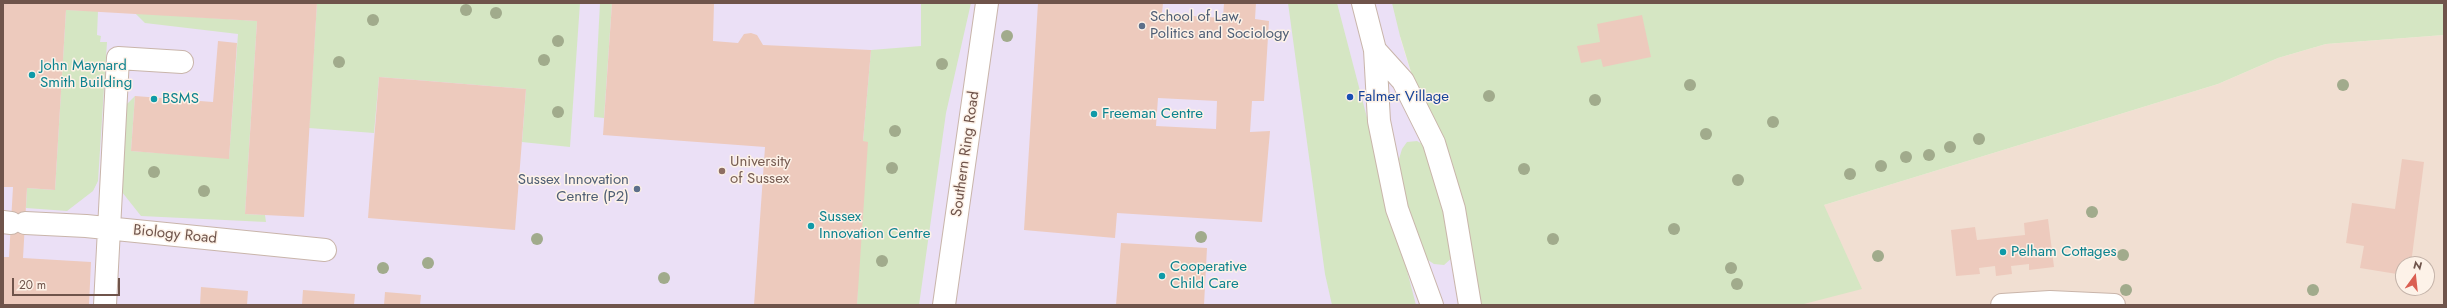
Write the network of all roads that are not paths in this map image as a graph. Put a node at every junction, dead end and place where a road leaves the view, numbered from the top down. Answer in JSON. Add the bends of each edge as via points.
{"nodes":[{"id":1,"x":987,"y":3,"type":"edge"},
{"id":2,"x":1363,"y":3,"type":"edge"},
{"id":3,"x":1376,"y":50,"type":"junction"},
{"id":4,"x":182,"y":62,"type":"dead end"},
{"id":5,"x":13,"y":223,"type":"edge"},
{"id":6,"x":108,"y":228,"type":"junction"},
{"id":7,"x":325,"y":250,"type":"dead end"},
{"id":8,"x":105,"y":305,"type":"edge"},
{"id":9,"x":944,"y":305,"type":"edge"},
{"id":10,"x":1432,"y":305,"type":"edge"},
{"id":11,"x":1470,"y":305,"type":"edge"},
{"id":12,"x":2002,"y":305,"type":"edge"},
{"id":13,"x":2114,"y":305,"type":"edge"}],
"edges":[{"from":1,"to":9,"type":"street","name":"Southern Ring Road"},
{"from":2,"to":3,"type":"street"},
{"from":3,"to":10,"type":"street","via":[[1379,121],[1397,209]]},
{"from":3,"to":11,"type":"street","via":[[1402,81],[1434,143],[1454,209]]},
{"from":4,"to":6,"type":"street","via":[[118,58]]},
{"from":5,"to":6,"type":"street","name":"Biology Road"},
{"from":6,"to":7,"type":"street","name":"Biology Road"},
{"from":6,"to":8,"type":"street"},
{"from":12,"to":13,"type":"street","via":[[2050,302]]}]}
